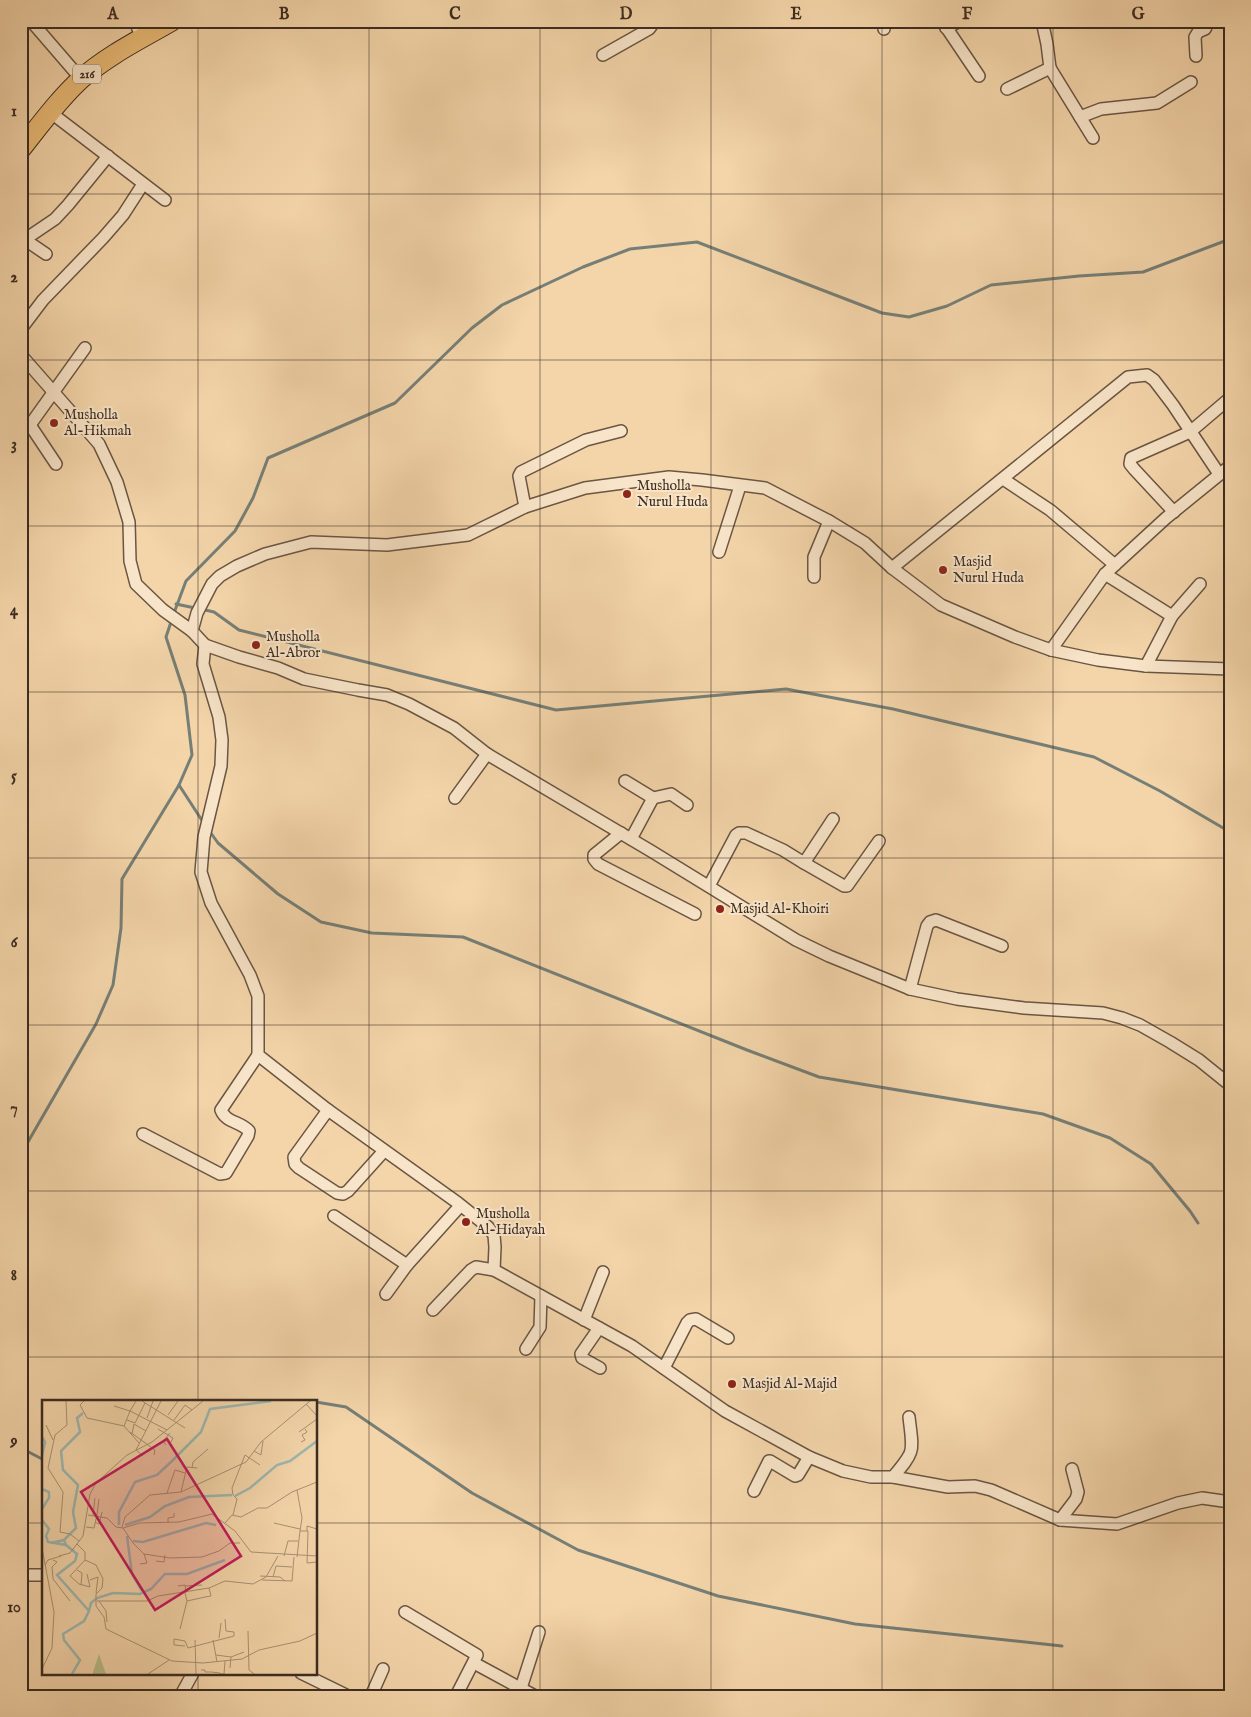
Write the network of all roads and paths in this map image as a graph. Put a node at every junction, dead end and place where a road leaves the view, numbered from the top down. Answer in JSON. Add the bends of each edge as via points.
{"nodes":[{"id":1,"x":31,"y":21,"type":"edge"},
{"id":2,"x":134,"y":21,"type":"edge"},
{"id":3,"x":172,"y":21,"type":"edge"},
{"id":4,"x":655,"y":21,"type":"edge"},
{"id":5,"x":960,"y":21,"type":"edge"},
{"id":6,"x":1042,"y":21,"type":"edge"},
{"id":7,"x":1204,"y":21,"type":"edge"},
{"id":8,"x":944,"y":25,"type":"edge"},
{"id":9,"x":142,"y":38,"type":"junction"},
{"id":10,"x":603,"y":55,"type":"dead end"},
{"id":11,"x":1196,"y":56,"type":"dead end"},
{"id":12,"x":1050,"y":68,"type":"junction"},
{"id":13,"x":979,"y":76,"type":"dead end"},
{"id":14,"x":81,"y":79,"type":"junction"},
{"id":15,"x":1191,"y":82,"type":"dead end"},
{"id":16,"x":1007,"y":89,"type":"dead end"},
{"id":17,"x":50,"y":112,"type":"junction"},
{"id":18,"x":1080,"y":117,"type":"junction"},
{"id":19,"x":1092,"y":138,"type":"dead end"},
{"id":20,"x":21,"y":149,"type":"edge"},
{"id":21,"x":108,"y":156,"type":"junction"},
{"id":22,"x":143,"y":184,"type":"junction"},
{"id":23,"x":165,"y":200,"type":"dead end"},
{"id":24,"x":22,"y":240,"type":"edge"},
{"id":25,"x":46,"y":254,"type":"dead end"},
{"id":26,"x":21,"y":329,"type":"edge"},
{"id":27,"x":85,"y":348,"type":"dead end"},
{"id":28,"x":21,"y":355,"type":"edge"},
{"id":29,"x":54,"y":393,"type":"junction"},
{"id":30,"x":1230,"y":398,"type":"edge"},
{"id":31,"x":26,"y":428,"type":"edge"},
{"id":32,"x":621,"y":431,"type":"dead end"},
{"id":33,"x":1190,"y":432,"type":"junction"},
{"id":34,"x":56,"y":464,"type":"dead end"},
{"id":35,"x":1230,"y":466,"type":"edge"},
{"id":36,"x":1219,"y":474,"type":"junction"},
{"id":37,"x":1003,"y":479,"type":"junction"},
{"id":38,"x":740,"y":486,"type":"junction"},
{"id":39,"x":525,"y":508,"type":"junction"},
{"id":40,"x":1174,"y":512,"type":"junction"},
{"id":41,"x":829,"y":521,"type":"junction"},
{"id":42,"x":719,"y":552,"type":"dead end"},
{"id":43,"x":1115,"y":565,"type":"junction"},
{"id":44,"x":892,"y":568,"type":"junction"},
{"id":45,"x":1105,"y":574,"type":"junction"},
{"id":46,"x":814,"y":577,"type":"dead end"},
{"id":47,"x":1200,"y":584,"type":"dead end"},
{"id":48,"x":1172,"y":616,"type":"junction"},
{"id":49,"x":192,"y":631,"type":"junction"},
{"id":50,"x":205,"y":645,"type":"junction"},
{"id":51,"x":1051,"y":650,"type":"junction"},
{"id":52,"x":1146,"y":666,"type":"junction"},
{"id":53,"x":1230,"y":669,"type":"edge"},
{"id":54,"x":487,"y":754,"type":"junction"},
{"id":55,"x":625,"y":781,"type":"dead end"},
{"id":56,"x":454,"y":798,"type":"dead end"},
{"id":57,"x":653,"y":798,"type":"junction"},
{"id":58,"x":687,"y":805,"type":"dead end"},
{"id":59,"x":833,"y":819,"type":"dead end"},
{"id":60,"x":621,"y":833,"type":"junction"},
{"id":61,"x":631,"y":839,"type":"junction"},
{"id":62,"x":879,"y":841,"type":"dead end"},
{"id":63,"x":804,"y":863,"type":"junction"},
{"id":64,"x":709,"y":886,"type":"junction"},
{"id":65,"x":695,"y":914,"type":"dead end"},
{"id":66,"x":1002,"y":946,"type":"dead end"},
{"id":67,"x":910,"y":989,"type":"junction"},
{"id":68,"x":258,"y":1055,"type":"junction"},
{"id":69,"x":1230,"y":1085,"type":"edge"},
{"id":70,"x":328,"y":1110,"type":"junction"},
{"id":71,"x":142,"y":1134,"type":"dead end"},
{"id":72,"x":384,"y":1151,"type":"junction"},
{"id":73,"x":460,"y":1206,"type":"junction"},
{"id":74,"x":334,"y":1216,"type":"dead end"},
{"id":75,"x":407,"y":1265,"type":"junction"},
{"id":76,"x":494,"y":1270,"type":"junction"},
{"id":77,"x":603,"y":1272,"type":"dead end"},
{"id":78,"x":386,"y":1294,"type":"dead end"},
{"id":79,"x":542,"y":1296,"type":"junction"},
{"id":80,"x":433,"y":1310,"type":"dead end"},
{"id":81,"x":584,"y":1320,"type":"junction"},
{"id":82,"x":599,"y":1328,"type":"junction"},
{"id":83,"x":728,"y":1338,"type":"dead end"},
{"id":84,"x":526,"y":1350,"type":"dead end"},
{"id":85,"x":600,"y":1368,"type":"dead end"},
{"id":86,"x":664,"y":1368,"type":"junction"},
{"id":87,"x":909,"y":1417,"type":"dead end"},
{"id":88,"x":809,"y":1456,"type":"junction"},
{"id":89,"x":1072,"y":1470,"type":"dead end"},
{"id":90,"x":893,"y":1477,"type":"junction"},
{"id":91,"x":754,"y":1491,"type":"dead end"},
{"id":92,"x":1230,"y":1502,"type":"edge"},
{"id":93,"x":1060,"y":1520,"type":"junction"},
{"id":94,"x":21,"y":1574,"type":"edge"},
{"id":95,"x":42,"y":1575,"type":"edge"},
{"id":96,"x":405,"y":1612,"type":"dead end"},
{"id":97,"x":539,"y":1632,"type":"dead end"},
{"id":98,"x":474,"y":1663,"type":"junction"},
{"id":99,"x":383,"y":1669,"type":"dead end"},
{"id":100,"x":192,"y":1674,"type":"edge"},
{"id":101,"x":302,"y":1674,"type":"edge"},
{"id":102,"x":325,"y":1686,"type":"junction"},
{"id":103,"x":521,"y":1688,"type":"junction"},
{"id":104,"x":182,"y":1693,"type":"dead end"},
{"id":105,"x":318,"y":1696,"type":"edge"},
{"id":106,"x":348,"y":1696,"type":"edge"},
{"id":107,"x":371,"y":1696,"type":"edge"},
{"id":108,"x":456,"y":1696,"type":"edge"},
{"id":109,"x":535,"y":1696,"type":"edge"}],
"edges":[{"from":1,"to":14,"type":"street"},
{"from":2,"to":9,"type":"street"},
{"from":3,"to":9,"type":"main road","number":"216"},
{"from":4,"to":10,"type":"street","via":[[649,29]]},
{"from":5,"to":8,"type":"street"},
{"from":6,"to":12,"type":"street"},
{"from":7,"to":11,"type":"street","via":[[1205,29],[1195,37]]},
{"from":8,"to":13,"type":"street"},
{"from":9,"to":14,"type":"main road","number":"216","via":[[112,55]]},
{"from":12,"to":16,"type":"street"},
{"from":12,"to":18,"type":"street"},
{"from":14,"to":17,"type":"main road","number":"216"},
{"from":15,"to":18,"type":"street","via":[[1157,103],[1101,108]]},
{"from":17,"to":20,"type":"main road","number":"216"},
{"from":17,"to":21,"type":"street"},
{"from":18,"to":19,"type":"street"},
{"from":21,"to":22,"type":"street"},
{"from":21,"to":24,"type":"street","via":[[54,219]]},
{"from":22,"to":23,"type":"street"},
{"from":22,"to":26,"type":"street","via":[[103,238],[43,300]]},
{"from":24,"to":25,"type":"street"},
{"from":27,"to":29,"type":"street"},
{"from":28,"to":29,"type":"street"},
{"from":29,"to":31,"type":"street"},
{"from":29,"to":49,"type":"street","via":[[99,444],[118,482],[128,522],[130,561],[136,584],[163,610]]},
{"from":30,"to":33,"type":"street"},
{"from":31,"to":34,"type":"street"},
{"from":32,"to":39,"type":"street","via":[[586,440],[521,472]]},
{"from":33,"to":36,"type":"street"},
{"from":33,"to":37,"type":"street","via":[[1154,380],[1147,376],[1128,377]]},
{"from":33,"to":40,"type":"street","via":[[1131,458],[1130,464]]},
{"from":35,"to":36,"type":"street"},
{"from":36,"to":40,"type":"street"},
{"from":37,"to":43,"type":"street","via":[[1050,510]]},
{"from":37,"to":44,"type":"street"},
{"from":38,"to":39,"type":"street","via":[[669,478],[585,488]]},
{"from":38,"to":41,"type":"street","via":[[765,488]]},
{"from":38,"to":42,"type":"street"},
{"from":39,"to":49,"type":"street","via":[[468,535],[387,545],[311,542],[288,547],[237,566],[220,576],[202,600]]},
{"from":40,"to":43,"type":"street"},
{"from":41,"to":44,"type":"street","via":[[865,543]]},
{"from":41,"to":46,"type":"street","via":[[814,557]]},
{"from":43,"to":45,"type":"street"},
{"from":44,"to":51,"type":"street","via":[[942,605]]},
{"from":45,"to":48,"type":"street"},
{"from":45,"to":51,"type":"street"},
{"from":47,"to":48,"type":"street"},
{"from":48,"to":52,"type":"street"},
{"from":49,"to":50,"type":"street"},
{"from":50,"to":54,"type":"street","via":[[304,679],[387,695],[454,728]]},
{"from":50,"to":68,"type":"street","via":[[203,664],[219,717],[222,740],[221,766],[204,837],[201,872],[211,903],[258,996]]},
{"from":51,"to":52,"type":"street"},
{"from":52,"to":53,"type":"street"},
{"from":54,"to":56,"type":"street"},
{"from":54,"to":60,"type":"street"},
{"from":55,"to":57,"type":"street"},
{"from":57,"to":58,"type":"street","via":[[671,794]]},
{"from":57,"to":61,"type":"street"},
{"from":59,"to":63,"type":"street"},
{"from":60,"to":61,"type":"street"},
{"from":60,"to":65,"type":"street","via":[[594,855],[598,864]]},
{"from":61,"to":64,"type":"street"},
{"from":62,"to":63,"type":"street","via":[[847,886]]},
{"from":63,"to":64,"type":"street","via":[[783,850],[746,833],[739,833]]},
{"from":64,"to":67,"type":"street","via":[[796,940]]},
{"from":66,"to":67,"type":"street","via":[[936,920],[930,922]]},
{"from":67,"to":69,"type":"street","via":[[957,999],[1024,1008],[1103,1013],[1122,1018],[1170,1042]]},
{"from":68,"to":70,"type":"street"},
{"from":68,"to":71,"type":"street","via":[[221,1110],[226,1118],[249,1131],[226,1173],[220,1174]]},
{"from":70,"to":72,"type":"street"},
{"from":70,"to":72,"type":"street","via":[[294,1157],[299,1168],[343,1194]]},
{"from":72,"to":73,"type":"street"},
{"from":73,"to":75,"type":"street"},
{"from":73,"to":76,"type":"street","via":[[494,1235]]},
{"from":74,"to":75,"type":"street"},
{"from":75,"to":78,"type":"street"},
{"from":76,"to":79,"type":"street"},
{"from":76,"to":80,"type":"street","via":[[476,1267],[471,1270]]},
{"from":77,"to":81,"type":"street"},
{"from":79,"to":81,"type":"street"},
{"from":79,"to":84,"type":"street","via":[[540,1327]]},
{"from":81,"to":82,"type":"street"},
{"from":82,"to":85,"type":"street","via":[[581,1354],[582,1358]]},
{"from":82,"to":86,"type":"street"},
{"from":83,"to":86,"type":"street","via":[[696,1319],[690,1320]]},
{"from":86,"to":88,"type":"street","via":[[725,1411]]},
{"from":87,"to":90,"type":"street","via":[[913,1448],[910,1457]]},
{"from":88,"to":90,"type":"street","via":[[843,1471],[871,1477]]},
{"from":88,"to":91,"type":"street","via":[[795,1476],[770,1461]]},
{"from":89,"to":93,"type":"street","via":[[1078,1492]]},
{"from":90,"to":93,"type":"street","via":[[948,1487],[975,1486],[991,1490]]},
{"from":92,"to":93,"type":"street","via":[[1202,1498],[1117,1524]]},
{"from":94,"to":95,"type":"street"},
{"from":96,"to":98,"type":"street","via":[[477,1655]]},
{"from":97,"to":103,"type":"street"},
{"from":98,"to":103,"type":"street"},
{"from":98,"to":108,"type":"street"},
{"from":99,"to":107,"type":"street"},
{"from":100,"to":104,"type":"street"},
{"from":101,"to":102,"type":"street"},
{"from":102,"to":105,"type":"street"},
{"from":102,"to":106,"type":"street"},
{"from":103,"to":109,"type":"street"}]}
